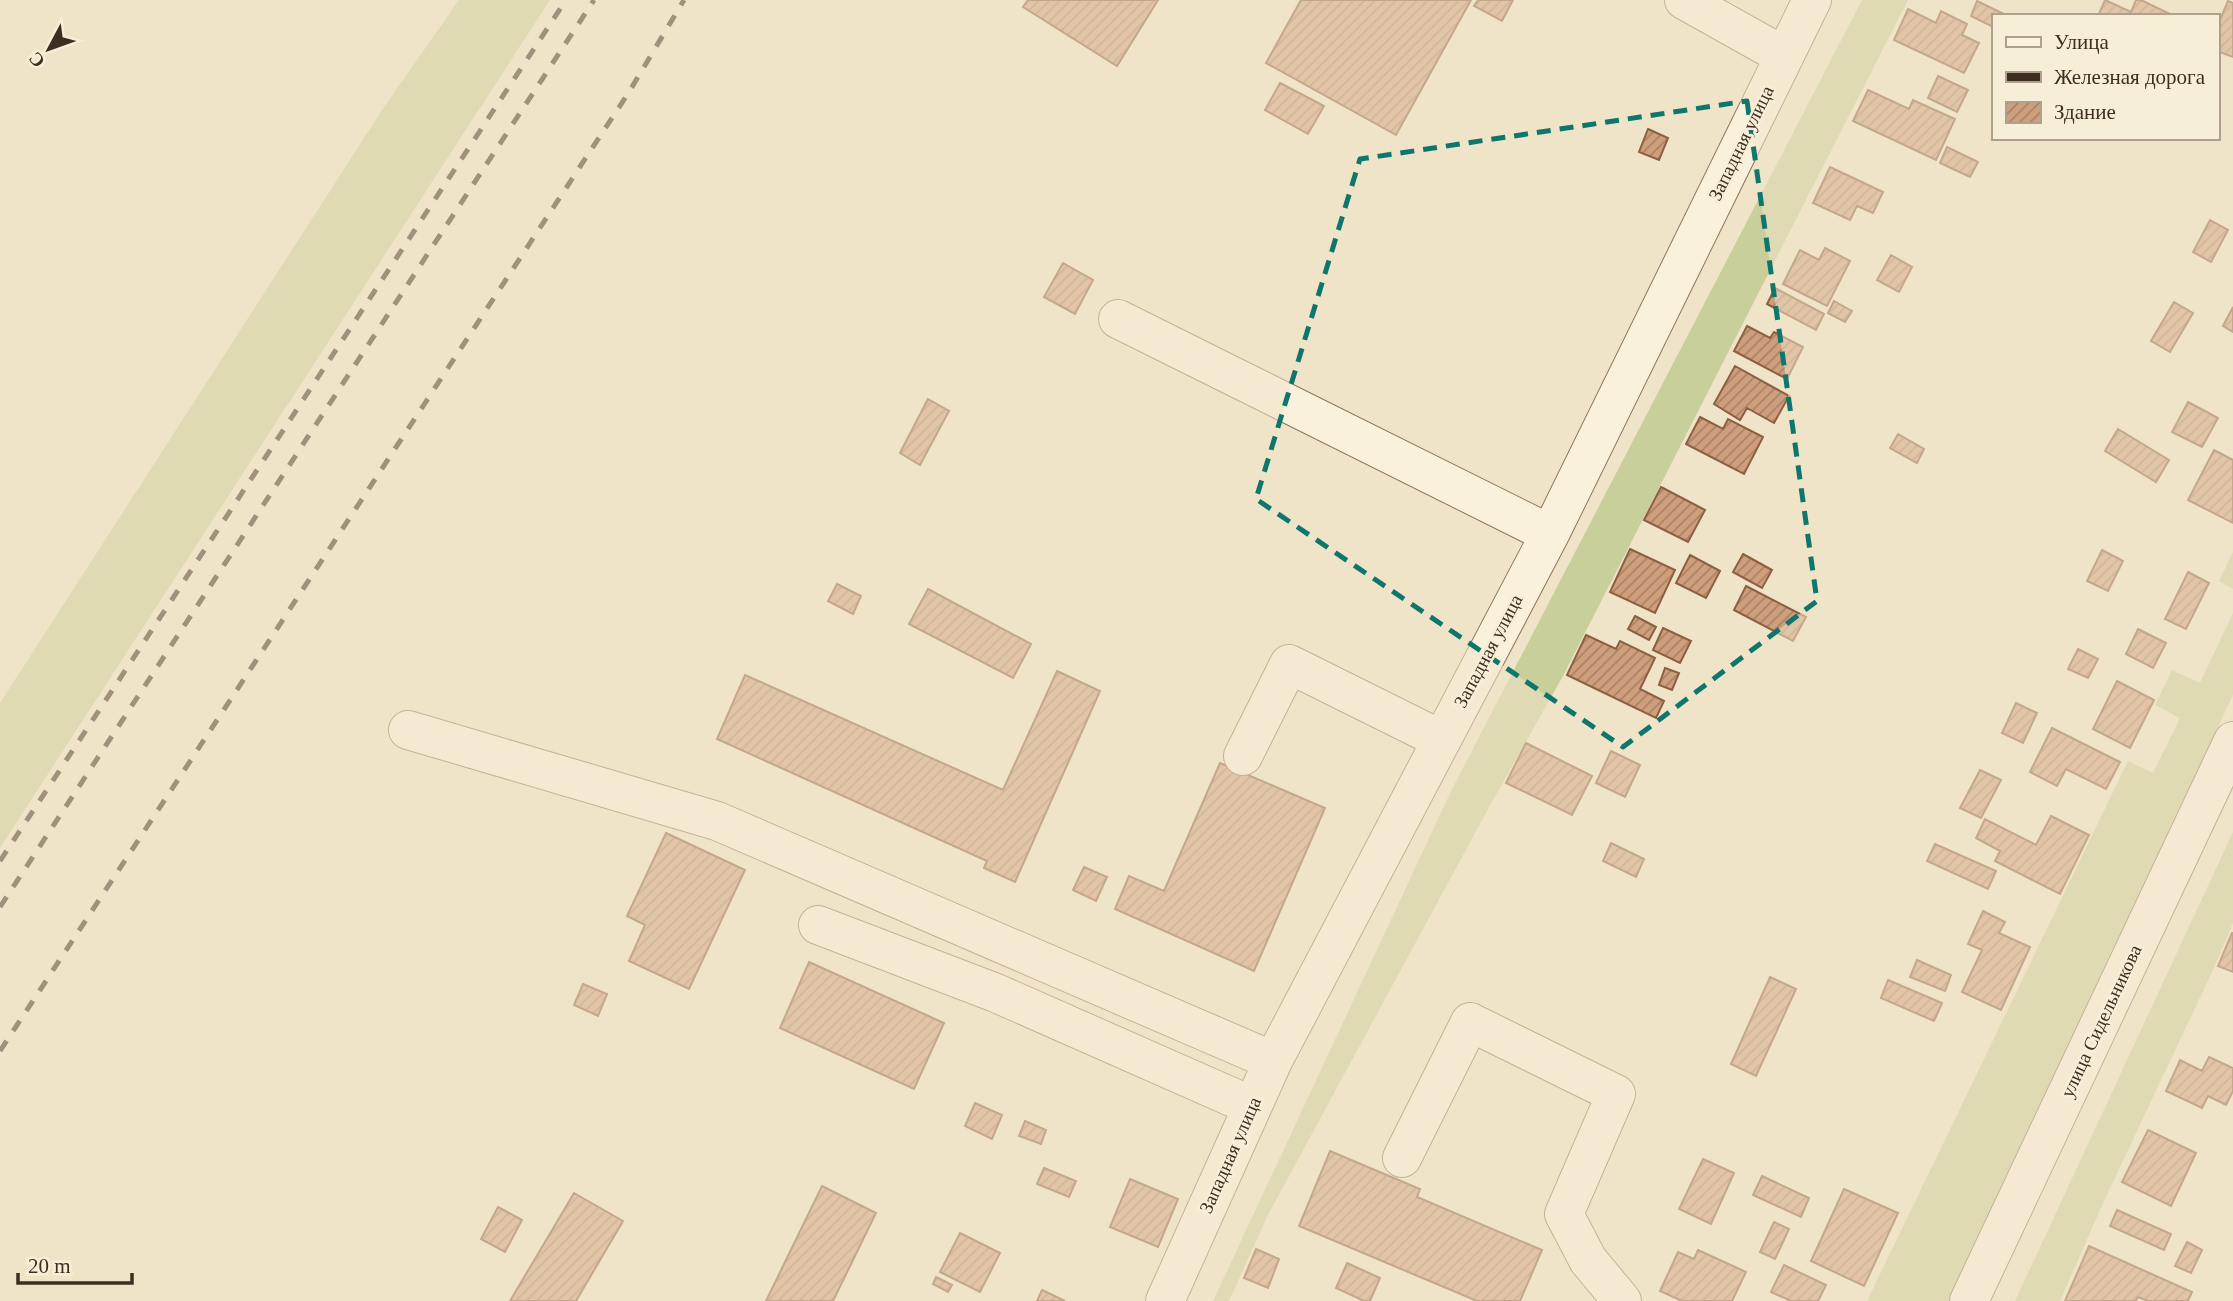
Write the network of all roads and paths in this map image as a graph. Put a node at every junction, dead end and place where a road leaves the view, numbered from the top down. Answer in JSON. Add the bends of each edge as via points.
{"nodes":[{"id":1,"x":1684,"y":0,"type":"edge"},
{"id":2,"x":1812,"y":0,"type":"edge"},
{"id":3,"x":1784,"y":56,"type":"junction"},
{"id":4,"x":1118,"y":319,"type":"dead end"},
{"id":5,"x":1549,"y":534,"type":"junction"},
{"id":6,"x":408,"y":730,"type":"dead end"},
{"id":7,"x":1442,"y":740,"type":"junction"},
{"id":8,"x":2233,"y":741,"type":"edge"},
{"id":9,"x":1243,"y":756,"type":"dead end"},
{"id":10,"x":818,"y":925,"type":"dead end"},
{"id":11,"x":1273,"y":1061,"type":"junction"},
{"id":12,"x":1252,"y":1106,"type":"junction"},
{"id":13,"x":1402,"y":1158,"type":"dead end"},
{"id":14,"x":1165,"y":1301,"type":"edge"},
{"id":15,"x":1622,"y":1301,"type":"edge"},
{"id":16,"x":1969,"y":1301,"type":"edge"}],
"edges":[{"from":1,"to":3,"type":"street"},
{"from":2,"to":3,"type":"street","name":"Западная улица"},
{"from":3,"to":5,"type":"street","name":"Западная улица"},
{"from":4,"to":5,"type":"street"},
{"from":5,"to":7,"type":"street","name":"Западная улица"},
{"from":6,"to":11,"type":"street","via":[[717,821]]},
{"from":7,"to":9,"type":"street","via":[[1289,664]]},
{"from":7,"to":11,"type":"street","name":"Западная улица"},
{"from":8,"to":16,"type":"street","name":"улица Сидельникова"},
{"from":10,"to":12,"type":"street","via":[[996,993]]},
{"from":11,"to":12,"type":"street","name":"Западная улица"},
{"from":12,"to":14,"type":"street","name":"Западная улица"},
{"from":13,"to":15,"type":"street","via":[[1470,1022],[1616,1094],[1564,1214],[1588,1260]]}]}
